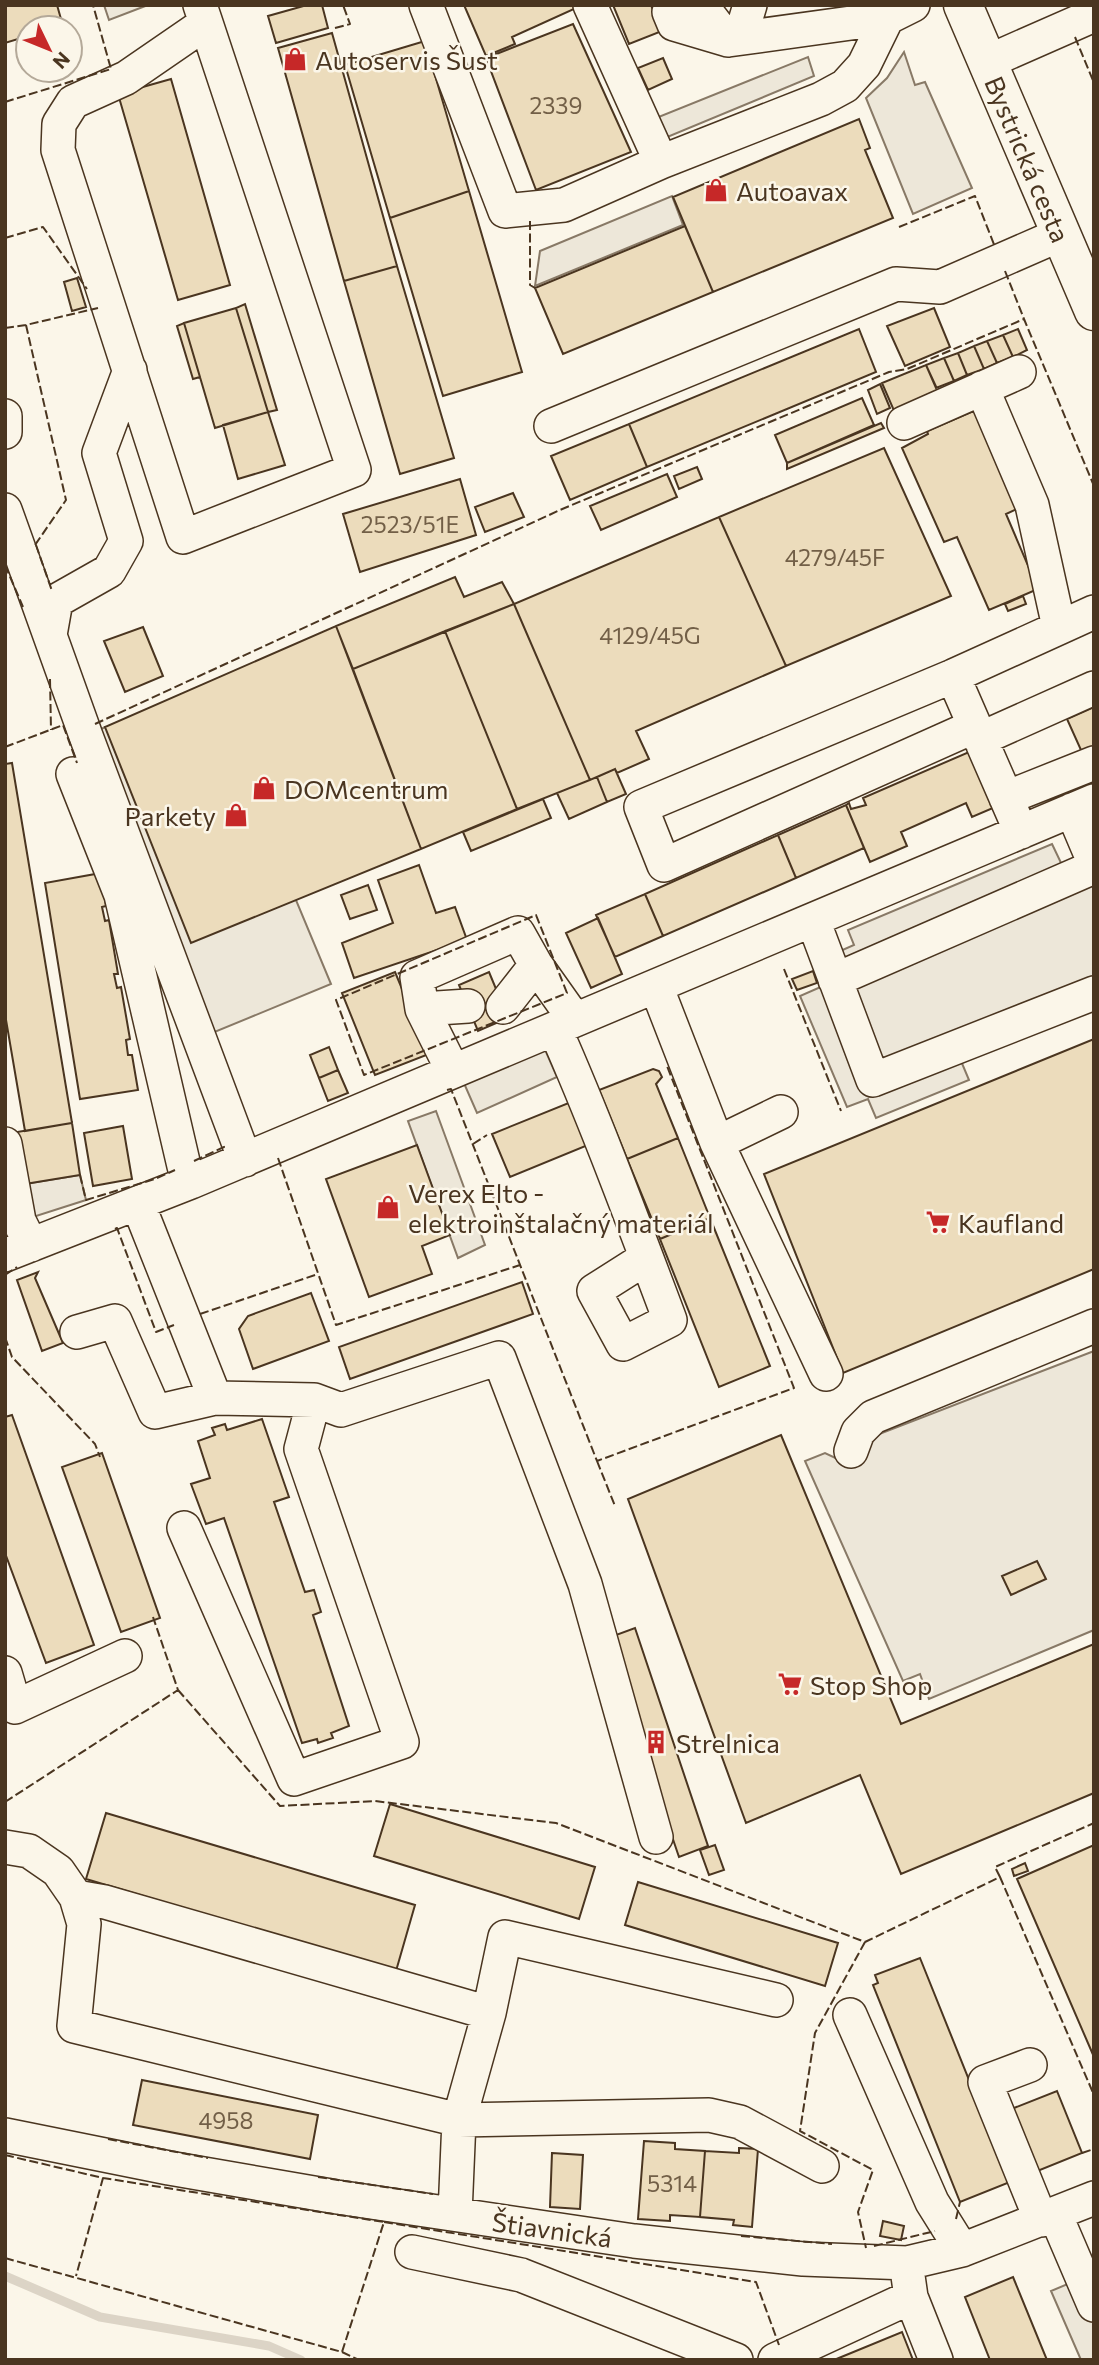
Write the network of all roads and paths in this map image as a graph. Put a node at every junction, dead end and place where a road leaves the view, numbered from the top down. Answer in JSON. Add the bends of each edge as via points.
{"nodes":[{"id":1,"x":426,"y":5,"type":"edge"},
{"id":2,"x":590,"y":5,"type":"edge"},
{"id":3,"x":750,"y":5,"type":"edge"},
{"id":4,"x":834,"y":5,"type":"edge"},
{"id":5,"x":963,"y":5,"type":"edge"},
{"id":6,"x":685,"y":9,"type":"edge"},
{"id":7,"x":900,"y":12,"type":"edge"},
{"id":8,"x":203,"y":14,"type":"edge"},
{"id":9,"x":1094,"y":15,"type":"edge"},
{"id":10,"x":800,"y":31,"type":"junction"},
{"id":11,"x":734,"y":39,"type":"junction"},
{"id":12,"x":987,"y":62,"type":"junction"},
{"id":13,"x":660,"y":162,"type":"junction"},
{"id":14,"x":1059,"y":235,"type":"junction"},
{"id":15,"x":1094,"y":312,"type":"edge"},
{"id":16,"x":130,"y":370,"type":"junction"},
{"id":17,"x":1019,"y":372,"type":"dead end"},
{"id":18,"x":982,"y":388,"type":"junction"},
{"id":19,"x":5,"y":416,"type":"edge"},
{"id":20,"x":904,"y":423,"type":"dead end"},
{"id":21,"x":551,"y":426,"type":"dead end"},
{"id":22,"x":5,"y":432,"type":"edge"},
{"id":23,"x":5,"y":510,"type":"edge"},
{"id":24,"x":1094,"y":612,"type":"edge"},
{"id":25,"x":1059,"y":627,"type":"junction"},
{"id":26,"x":50,"y":635,"type":"junction"},
{"id":27,"x":953,"y":676,"type":"junction"},
{"id":28,"x":1094,"y":688,"type":"edge"},
{"id":29,"x":977,"y":732,"type":"junction"},
{"id":30,"x":1094,"y":763,"type":"edge"},
{"id":31,"x":73,"y":774,"type":"dead end"},
{"id":32,"x":1006,"y":799,"type":"junction"},
{"id":33,"x":1083,"y":805,"type":"edge"},
{"id":34,"x":1021,"y":832,"type":"junction"},
{"id":35,"x":1094,"y":864,"type":"edge"},
{"id":36,"x":813,"y":920,"type":"junction"},
{"id":37,"x":536,"y":965,"type":"junction"},
{"id":38,"x":835,"y":980,"type":"junction"},
{"id":39,"x":656,"y":986,"type":"junction"},
{"id":40,"x":1094,"y":993,"type":"edge"},
{"id":41,"x":468,"y":1006,"type":"dead end"},
{"id":42,"x":503,"y":1007,"type":"dead end"},
{"id":43,"x":422,"y":1009,"type":"junction"},
{"id":44,"x":565,"y":1024,"type":"junction"},
{"id":45,"x":453,"y":1072,"type":"junction"},
{"id":46,"x":781,"y":1112,"type":"dead end"},
{"id":47,"x":717,"y":1143,"type":"junction"},
{"id":48,"x":5,"y":1144,"type":"edge"},
{"id":49,"x":245,"y":1160,"type":"junction"},
{"id":50,"x":191,"y":1182,"type":"junction"},
{"id":51,"x":138,"y":1204,"type":"junction"},
{"id":52,"x":18,"y":1250,"type":"edge"},
{"id":53,"x":646,"y":1258,"type":"dead end"},
{"id":54,"x":1094,"y":1326,"type":"edge"},
{"id":55,"x":77,"y":1332,"type":"dead end"},
{"id":56,"x":826,"y":1374,"type":"dead end"},
{"id":57,"x":215,"y":1398,"type":"junction"},
{"id":58,"x":314,"y":1400,"type":"junction"},
{"id":59,"x":851,"y":1451,"type":"dead end"},
{"id":60,"x":184,"y":1528,"type":"dead end"},
{"id":61,"x":125,"y":1656,"type":"dead end"},
{"id":62,"x":5,"y":1673,"type":"edge"},
{"id":63,"x":656,"y":1837,"type":"dead end"},
{"id":64,"x":5,"y":1847,"type":"edge"},
{"id":65,"x":76,"y":1897,"type":"junction"},
{"id":66,"x":776,"y":2000,"type":"dead end"},
{"id":67,"x":489,"y":2013,"type":"junction"},
{"id":68,"x":850,"y":2015,"type":"dead end"},
{"id":69,"x":1030,"y":2065,"type":"dead end"},
{"id":70,"x":459,"y":2120,"type":"junction"},
{"id":71,"x":5,"y":2135,"type":"edge"},
{"id":72,"x":822,"y":2166,"type":"dead end"},
{"id":73,"x":1094,"y":2197,"type":"edge"},
{"id":74,"x":455,"y":2214,"type":"junction"},
{"id":75,"x":1048,"y":2217,"type":"junction"},
{"id":76,"x":962,"y":2250,"type":"junction"},
{"id":77,"x":412,"y":2252,"type":"dead end"},
{"id":78,"x":907,"y":2263,"type":"junction"},
{"id":79,"x":911,"y":2297,"type":"junction"},
{"id":80,"x":1094,"y":2305,"type":"edge"},
{"id":81,"x":736,"y":2360,"type":"edge"},
{"id":82,"x":775,"y":2360,"type":"edge"},
{"id":83,"x":936,"y":2360,"type":"edge"}],
"edges":[{"from":1,"to":13,"type":"street","via":[[505,211],[564,205]]},
{"from":2,"to":13,"type":"street"},
{"from":3,"to":11,"type":"street"},
{"from":4,"to":10,"type":"street"},
{"from":5,"to":12,"type":"main road","name":"Bystrická cesta"},
{"from":6,"to":11,"type":"street"},
{"from":7,"to":10,"type":"street"},
{"from":7,"to":13,"type":"street","via":[[845,86]]},
{"from":8,"to":16,"type":"street","via":[[126,78],[73,102],[59,124],[58,150]]},
{"from":8,"to":16,"type":"street","via":[[355,470],[183,537]]},
{"from":9,"to":12,"type":"street"},
{"from":10,"to":11,"type":"street"},
{"from":12,"to":14,"type":"main road","name":"Bystrická cesta"},
{"from":14,"to":15,"type":"main road","name":"Bystrická cesta"},
{"from":14,"to":21,"type":"street","via":[[940,287],[896,284]]},
{"from":16,"to":26,"type":"street","via":[[99,453],[126,541],[109,571],[56,601]]},
{"from":17,"to":18,"type":"street"},
{"from":18,"to":20,"type":"street"},
{"from":18,"to":25,"type":"street","via":[[1032,505]]},
{"from":19,"to":22,"type":"street"},
{"from":23,"to":26,"type":"street"},
{"from":24,"to":25,"type":"street"},
{"from":25,"to":27,"type":"street"},
{"from":26,"to":49,"type":"street"},
{"from":27,"to":29,"type":"street"},
{"from":27,"to":29,"type":"street","via":[[641,807],[664,865]]},
{"from":28,"to":29,"type":"street"},
{"from":29,"to":32,"type":"street"},
{"from":30,"to":32,"type":"street"},
{"from":31,"to":50,"type":"street","via":[[121,895]]},
{"from":32,"to":34,"type":"street"},
{"from":33,"to":34,"type":"street"},
{"from":33,"to":35,"type":"street"},
{"from":34,"to":36,"type":"street"},
{"from":35,"to":38,"type":"street"},
{"from":36,"to":38,"type":"street"},
{"from":36,"to":39,"type":"street"},
{"from":37,"to":42,"type":"street"},
{"from":37,"to":43,"type":"street","via":[[518,933],[417,977]]},
{"from":37,"to":44,"type":"street"},
{"from":38,"to":40,"type":"street","via":[[873,1080]]},
{"from":39,"to":44,"type":"street"},
{"from":39,"to":47,"type":"street"},
{"from":41,"to":43,"type":"street"},
{"from":43,"to":45,"type":"street"},
{"from":44,"to":45,"type":"street"},
{"from":44,"to":53,"type":"street","via":[[584,1096]]},
{"from":45,"to":49,"type":"street"},
{"from":46,"to":47,"type":"street"},
{"from":47,"to":56,"type":"street"},
{"from":48,"to":52,"type":"street","via":[[19,1221]]},
{"from":49,"to":50,"type":"street"},
{"from":50,"to":51,"type":"street"},
{"from":51,"to":52,"type":"street"},
{"from":51,"to":57,"type":"street"},
{"from":54,"to":59,"type":"street","via":[[873,1417],[858,1432]]},
{"from":55,"to":57,"type":"street","via":[[115,1321],[155,1412]]},
{"from":57,"to":58,"type":"street"},
{"from":58,"to":60,"type":"street","via":[[301,1449],[402,1742],[294,1779]]},
{"from":58,"to":63,"type":"street","via":[[341,1410],[499,1357],[585,1584]]},
{"from":61,"to":62,"type":"street","via":[[15,1707]]},
{"from":64,"to":65,"type":"street","via":[[29,1851],[58,1871]]},
{"from":65,"to":67,"type":"street"},
{"from":65,"to":70,"type":"street","via":[[84,1924],[74,2026]]},
{"from":66,"to":67,"type":"street","via":[[505,1937]]},
{"from":67,"to":70,"type":"street"},
{"from":68,"to":76,"type":"street","via":[[932,2202]]},
{"from":69,"to":75,"type":"street","via":[[985,2082]]},
{"from":70,"to":72,"type":"street","via":[[709,2115],[740,2122]]},
{"from":70,"to":74,"type":"street"},
{"from":71,"to":74,"type":"street","name":"Štiavnická","via":[[169,2168]]},
{"from":73,"to":75,"type":"street","name":"Štiavnická"},
{"from":74,"to":78,"type":"street","name":"Štiavnická","via":[[660,2244],[803,2259]]},
{"from":75,"to":76,"type":"street","name":"Štiavnická"},
{"from":75,"to":80,"type":"street"},
{"from":76,"to":78,"type":"street","name":"Štiavnická"},
{"from":77,"to":81,"type":"street","via":[[521,2276]]},
{"from":78,"to":79,"type":"street"},
{"from":79,"to":82,"type":"street"},
{"from":79,"to":83,"type":"street"}]}
